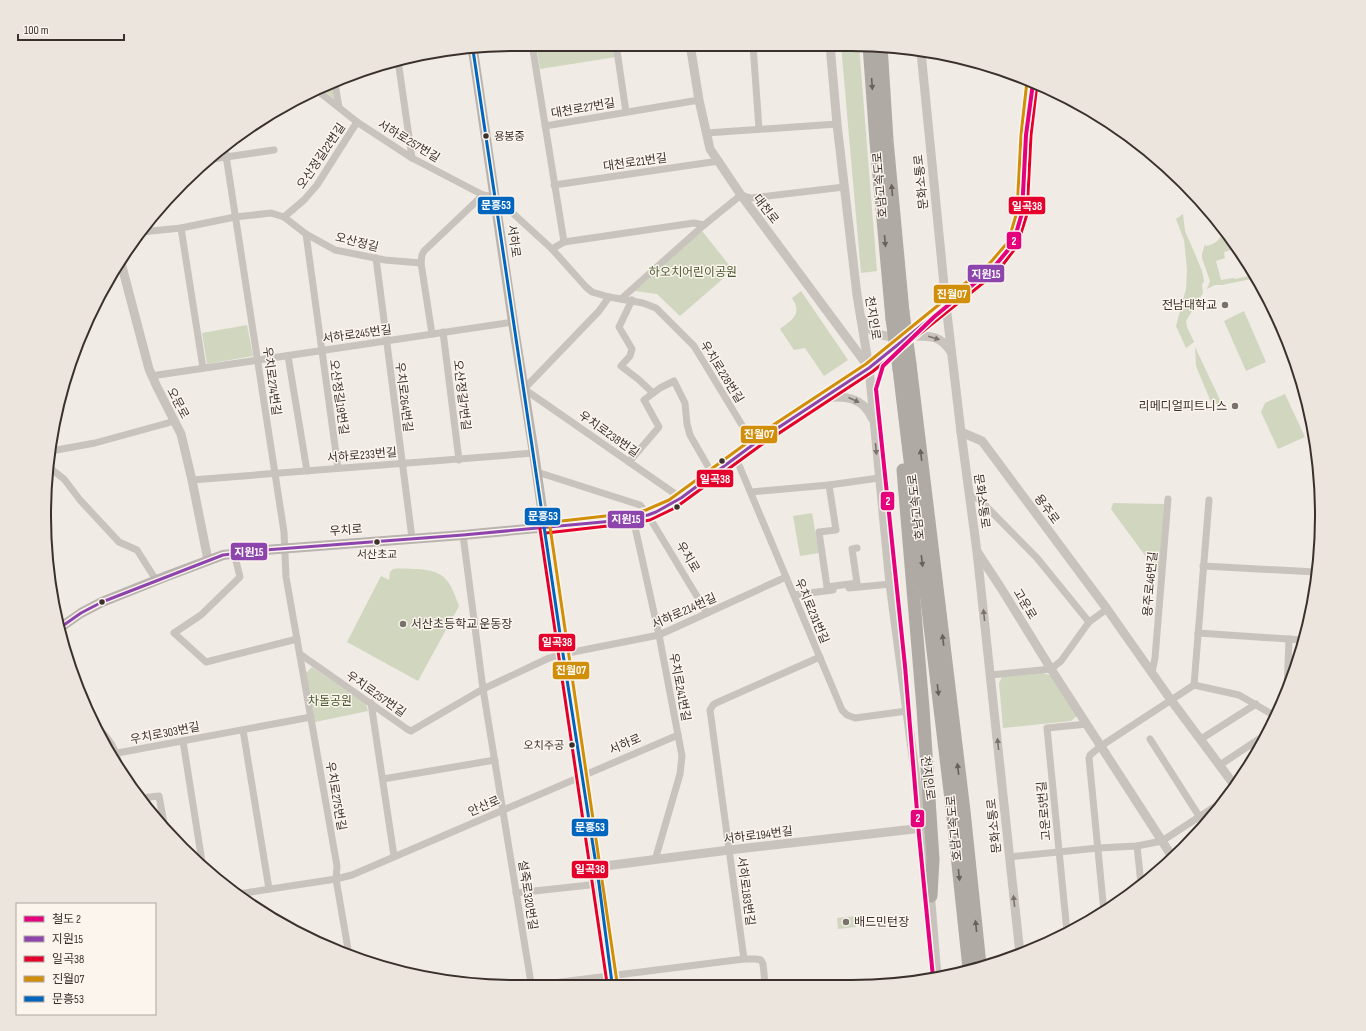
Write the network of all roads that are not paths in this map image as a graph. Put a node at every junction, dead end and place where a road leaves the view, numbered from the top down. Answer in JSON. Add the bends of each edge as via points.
{"nodes":[{"id":1,"x":533,"y":51,"type":"edge"},
{"id":2,"x":617,"y":51,"type":"edge"},
{"id":3,"x":691,"y":51,"type":"edge"},
{"id":4,"x":753,"y":51,"type":"edge"},
{"id":5,"x":831,"y":51,"type":"edge"},
{"id":6,"x":869,"y":52,"type":"edge"},
{"id":7,"x":881,"y":52,"type":"edge"},
{"id":8,"x":473,"y":53,"type":"edge"},
{"id":9,"x":921,"y":57,"type":"edge"},
{"id":10,"x":399,"y":66,"type":"edge"},
{"id":11,"x":336,"y":87,"type":"edge"},
{"id":12,"x":1031,"y":88,"type":"edge"},
{"id":13,"x":321,"y":94,"type":"edge"},
{"id":14,"x":699,"y":100,"type":"junction"},
{"id":15,"x":338,"y":107,"type":"junction"},
{"id":16,"x":626,"y":112,"type":"junction"},
{"id":17,"x":357,"y":122,"type":"junction"},
{"id":18,"x":837,"y":124,"type":"junction"},
{"id":19,"x":545,"y":126,"type":"junction"},
{"id":20,"x":759,"y":129,"type":"junction"},
{"id":21,"x":706,"y":133,"type":"junction"},
{"id":22,"x":274,"y":150,"type":"dead end"},
{"id":23,"x":226,"y":153,"type":"edge"},
{"id":24,"x":227,"y":157,"type":"junction"},
{"id":25,"x":219,"y":158,"type":"edge"},
{"id":26,"x":412,"y":158,"type":"junction"},
{"id":27,"x":719,"y":161,"type":"junction"},
{"id":28,"x":554,"y":185,"type":"junction"},
{"id":29,"x":844,"y":187,"type":"junction"},
{"id":30,"x":483,"y":195,"type":"junction"},
{"id":31,"x":741,"y":195,"type":"junction"},
{"id":32,"x":495,"y":197,"type":"junction"},
{"id":33,"x":235,"y":217,"type":"junction"},
{"id":34,"x":284,"y":217,"type":"junction"},
{"id":35,"x":704,"y":225,"type":"junction"},
{"id":36,"x":181,"y":228,"type":"junction"},
{"id":37,"x":148,"y":231,"type":"edge"},
{"id":38,"x":306,"y":234,"type":"junction"},
{"id":39,"x":564,"y":242,"type":"junction"},
{"id":40,"x":552,"y":249,"type":"junction"},
{"id":41,"x":376,"y":258,"type":"junction"},
{"id":42,"x":421,"y":262,"type":"junction"},
{"id":43,"x":122,"y":268,"type":"edge"},
{"id":44,"x":609,"y":297,"type":"junction"},
{"id":45,"x":621,"y":299,"type":"junction"},
{"id":46,"x":632,"y":300,"type":"junction"},
{"id":47,"x":946,"y":305,"type":"junction"},
{"id":48,"x":860,"y":316,"type":"junction"},
{"id":49,"x":898,"y":316,"type":"junction"},
{"id":50,"x":513,"y":322,"type":"junction"},
{"id":51,"x":443,"y":332,"type":"junction"},
{"id":52,"x":432,"y":334,"type":"junction"},
{"id":53,"x":907,"y":337,"type":"junction"},
{"id":54,"x":386,"y":341,"type":"junction"},
{"id":55,"x":322,"y":350,"type":"junction"},
{"id":56,"x":952,"y":355,"type":"junction"},
{"id":57,"x":288,"y":356,"type":"junction"},
{"id":58,"x":258,"y":360,"type":"junction"},
{"id":59,"x":904,"y":367,"type":"junction"},
{"id":60,"x":204,"y":368,"type":"junction"},
{"id":61,"x":869,"y":368,"type":"junction"},
{"id":62,"x":152,"y":376,"type":"junction"},
{"id":63,"x":524,"y":389,"type":"junction"},
{"id":64,"x":653,"y":393,"type":"junction"},
{"id":65,"x":824,"y":398,"type":"junction"},
{"id":66,"x":904,"y":410,"type":"junction"},
{"id":67,"x":175,"y":421,"type":"junction"},
{"id":68,"x":874,"y":421,"type":"junction"},
{"id":69,"x":961,"y":432,"type":"junction"},
{"id":70,"x":754,"y":445,"type":"junction"},
{"id":71,"x":56,"y":450,"type":"edge"},
{"id":72,"x":534,"y":453,"type":"junction"},
{"id":73,"x":736,"y":458,"type":"junction"},
{"id":74,"x":459,"y":460,"type":"junction"},
{"id":75,"x":402,"y":462,"type":"junction"},
{"id":76,"x":629,"y":462,"type":"junction"},
{"id":77,"x":338,"y":468,"type":"junction"},
{"id":78,"x":53,"y":471,"type":"edge"},
{"id":79,"x":307,"y":471,"type":"junction"},
{"id":80,"x":537,"y":472,"type":"junction"},
{"id":81,"x":274,"y":473,"type":"junction"},
{"id":82,"x":713,"y":475,"type":"junction"},
{"id":83,"x":879,"y":478,"type":"junction"},
{"id":84,"x":192,"y":480,"type":"junction"},
{"id":85,"x":829,"y":485,"type":"junction"},
{"id":86,"x":751,"y":492,"type":"junction"},
{"id":87,"x":969,"y":495,"type":"junction"},
{"id":88,"x":681,"y":498,"type":"junction"},
{"id":89,"x":1168,"y":499,"type":"dead end"},
{"id":90,"x":1209,"y":500,"type":"dead end"},
{"id":91,"x":648,"y":515,"type":"junction"},
{"id":92,"x":633,"y":518,"type":"junction"},
{"id":93,"x":545,"y":528,"type":"junction"},
{"id":94,"x":463,"y":535,"type":"junction"},
{"id":95,"x":412,"y":538,"type":"junction"},
{"id":96,"x":284,"y":548,"type":"junction"},
{"id":97,"x":857,"y":548,"type":"dead end"},
{"id":98,"x":977,"y":552,"type":"junction"},
{"id":99,"x":234,"y":554,"type":"junction"},
{"id":100,"x":208,"y":560,"type":"junction"},
{"id":101,"x":1203,"y":566,"type":"junction"},
{"id":102,"x":1311,"y":572,"type":"edge"},
{"id":103,"x":786,"y":577,"type":"junction"},
{"id":104,"x":156,"y":580,"type":"junction"},
{"id":105,"x":890,"y":584,"type":"junction"},
{"id":106,"x":794,"y":595,"type":"junction"},
{"id":107,"x":1107,"y":609,"type":"junction"},
{"id":108,"x":707,"y":613,"type":"junction"},
{"id":109,"x":1089,"y":622,"type":"junction"},
{"id":110,"x":64,"y":625,"type":"edge"},
{"id":111,"x":1198,"y":633,"type":"junction"},
{"id":112,"x":659,"y":635,"type":"junction"},
{"id":113,"x":297,"y":639,"type":"junction"},
{"id":114,"x":1289,"y":639,"type":"junction"},
{"id":115,"x":1298,"y":640,"type":"edge"},
{"id":116,"x":300,"y":654,"type":"junction"},
{"id":117,"x":563,"y":654,"type":"junction"},
{"id":118,"x":820,"y":657,"type":"junction"},
{"id":119,"x":1051,"y":669,"type":"junction"},
{"id":120,"x":1288,"y":671,"type":"edge"},
{"id":121,"x":1152,"y":672,"type":"junction"},
{"id":122,"x":991,"y":675,"type":"junction"},
{"id":123,"x":1194,"y":685,"type":"junction"},
{"id":124,"x":483,"y":689,"type":"junction"},
{"id":125,"x":1171,"y":700,"type":"junction"},
{"id":126,"x":370,"y":703,"type":"junction"},
{"id":127,"x":1256,"y":704,"type":"junction"},
{"id":128,"x":907,"y":711,"type":"junction"},
{"id":129,"x":1271,"y":713,"type":"edge"},
{"id":130,"x":311,"y":717,"type":"junction"},
{"id":131,"x":1087,"y":724,"type":"junction"},
{"id":132,"x":243,"y":730,"type":"junction"},
{"id":133,"x":678,"y":735,"type":"junction"},
{"id":134,"x":1150,"y":739,"type":"dead end"},
{"id":135,"x":1201,"y":739,"type":"junction"},
{"id":136,"x":183,"y":741,"type":"junction"},
{"id":137,"x":1256,"y":742,"type":"edge"},
{"id":138,"x":1101,"y":746,"type":"junction"},
{"id":139,"x":116,"y":754,"type":"edge"},
{"id":140,"x":495,"y":760,"type":"junction"},
{"id":141,"x":1220,"y":765,"type":"junction"},
{"id":142,"x":583,"y":776,"type":"junction"},
{"id":143,"x":383,"y":779,"type":"junction"},
{"id":144,"x":1232,"y":781,"type":"edge"},
{"id":145,"x":147,"y":797,"type":"edge"},
{"id":146,"x":1210,"y":809,"type":"edge"},
{"id":147,"x":503,"y":810,"type":"junction"},
{"id":148,"x":1199,"y":816,"type":"junction"},
{"id":149,"x":163,"y":818,"type":"edge"},
{"id":150,"x":923,"y":828,"type":"junction"},
{"id":151,"x":1162,"y":840,"type":"junction"},
{"id":152,"x":1137,"y":846,"type":"junction"},
{"id":153,"x":1098,"y":848,"type":"junction"},
{"id":154,"x":729,"y":850,"type":"junction"},
{"id":155,"x":1059,"y":852,"type":"junction"},
{"id":156,"x":1170,"y":853,"type":"edge"},
{"id":157,"x":394,"y":856,"type":"junction"},
{"id":158,"x":1009,"y":857,"type":"junction"},
{"id":159,"x":201,"y":858,"type":"edge"},
{"id":160,"x":655,"y":860,"type":"junction"},
{"id":161,"x":597,"y":867,"type":"junction"},
{"id":162,"x":1140,"y":878,"type":"edge"},
{"id":163,"x":336,"y":879,"type":"junction"},
{"id":164,"x":599,"y":884,"type":"junction"},
{"id":165,"x":268,"y":889,"type":"junction"},
{"id":166,"x":245,"y":893,"type":"edge"},
{"id":167,"x":516,"y":893,"type":"junction"},
{"id":168,"x":931,"y":896,"type":"junction"},
{"id":169,"x":1104,"y":905,"type":"edge"},
{"id":170,"x":1066,"y":927,"type":"edge"},
{"id":171,"x":1019,"y":948,"type":"edge"},
{"id":172,"x":348,"y":949,"type":"edge"},
{"id":173,"x":744,"y":959,"type":"junction"},
{"id":174,"x":980,"y":961,"type":"edge"},
{"id":175,"x":969,"y":965,"type":"edge"},
{"id":176,"x":937,"y":972,"type":"edge"},
{"id":177,"x":530,"y":980,"type":"edge"},
{"id":178,"x":612,"y":980,"type":"edge"},
{"id":179,"x":765,"y":980,"type":"edge"}],
"edges":[{"from":1,"to":19,"type":"street"},
{"from":2,"to":16,"type":"street","name":"대천로27번길"},
{"from":3,"to":14,"type":"street","name":"대천로"},
{"from":4,"to":20,"type":"street"},
{"from":5,"to":18,"type":"street","name":"천지인로"},
{"from":6,"to":49,"type":"highway","name":"호남고속도로","one_way":true,"via":[[876,142]]},
{"from":49,"to":7,"type":"highway","name":"호남고속도로","one_way":true},
{"from":8,"to":32,"type":"main road","name":"서하로"},
{"from":9,"to":47,"type":"street","name":"문화소통로"},
{"from":10,"to":26,"type":"street"},
{"from":11,"to":15,"type":"street"},
{"from":12,"to":47,"type":"main road","name":"우치로","via":[[1022,213],[1013,244],[994,267]]},
{"from":13,"to":15,"type":"street","name":"서하로257번길"},
{"from":14,"to":16,"type":"street","name":"대천로27번길"},
{"from":14,"to":21,"type":"street","name":"대천로"},
{"from":15,"to":17,"type":"street","name":"서하로257번길"},
{"from":16,"to":19,"type":"street","name":"대천로27번길"},
{"from":17,"to":26,"type":"street","name":"서하로257번길"},
{"from":17,"to":34,"type":"street","name":"오산정길22번길","via":[[317,186]]},
{"from":18,"to":20,"type":"street"},
{"from":18,"to":29,"type":"street","name":"천지인로"},
{"from":19,"to":28,"type":"street"},
{"from":20,"to":21,"type":"street"},
{"from":21,"to":27,"type":"street","name":"대천로","via":[[710,149]]},
{"from":22,"to":24,"type":"street"},
{"from":23,"to":24,"type":"street","name":"우치로274번길"},
{"from":24,"to":25,"type":"street"},
{"from":24,"to":33,"type":"street","name":"우치로274번길"},
{"from":26,"to":30,"type":"street","name":"서하로257번길"},
{"from":27,"to":28,"type":"street","name":"대천로21번길"},
{"from":27,"to":31,"type":"street","name":"대천로"},
{"from":28,"to":39,"type":"street"},
{"from":29,"to":31,"type":"street","via":[[751,198]]},
{"from":29,"to":48,"type":"street","name":"천지인로"},
{"from":30,"to":32,"type":"street","name":"서하로257번길"},
{"from":30,"to":42,"type":"street","via":[[424,251]]},
{"from":31,"to":35,"type":"street"},
{"from":31,"to":61,"type":"street","name":"대천로"},
{"from":32,"to":40,"type":"street","name":"우치로228번길"},
{"from":32,"to":50,"type":"main road","name":"서하로"},
{"from":33,"to":34,"type":"street","name":"오산정길","via":[[271,213]]},
{"from":33,"to":36,"type":"street","name":"오산정길"},
{"from":33,"to":58,"type":"street","name":"우치로274번길"},
{"from":34,"to":38,"type":"street","name":"오산정길"},
{"from":35,"to":39,"type":"street","via":[[694,223]]},
{"from":35,"to":45,"type":"street"},
{"from":36,"to":37,"type":"street","name":"오산정길"},
{"from":36,"to":60,"type":"street"},
{"from":38,"to":41,"type":"street","name":"오산정길","via":[[335,250]]},
{"from":38,"to":55,"type":"street","name":"오산정길19번길"},
{"from":39,"to":40,"type":"street"},
{"from":40,"to":44,"type":"street","name":"우치로228번길","via":[[586,287],[592,292]]},
{"from":41,"to":42,"type":"street","name":"오산정길"},
{"from":41,"to":54,"type":"street","name":"우치로264번길"},
{"from":42,"to":52,"type":"street"},
{"from":43,"to":62,"type":"street","name":"오문로"},
{"from":44,"to":45,"type":"street","name":"우치로228번길"},
{"from":44,"to":63,"type":"street"},
{"from":45,"to":46,"type":"street","name":"우치로228번길"},
{"from":46,"to":64,"type":"street","via":[[619,326],[632,349],[630,356],[621,366]]},
{"from":46,"to":70,"type":"street","name":"우치로228번길","via":[[656,308],[694,346]]},
{"from":47,"to":53,"type":"main road","name":"우치로"},
{"from":47,"to":56,"type":"street","name":"문화소통로"},
{"from":48,"to":53,"type":"street","via":[[873,332]]},
{"from":48,"to":61,"type":"street","name":"천지인로"},
{"from":49,"to":59,"type":"highway","name":"호남고속도로","bridge":true},
{"from":50,"to":51,"type":"street","name":"서하로245번길"},
{"from":50,"to":63,"type":"main road","name":"서하로"},
{"from":51,"to":52,"type":"street","name":"서하로245번길"},
{"from":51,"to":74,"type":"street","name":"오산정길7번길"},
{"from":52,"to":54,"type":"street","name":"서하로245번길"},
{"from":53,"to":56,"type":"street","one_way":true,"via":[[937,338],[945,344]]},
{"from":53,"to":61,"type":"main road","name":"우치로"},
{"from":54,"to":55,"type":"street","name":"서하로245번길"},
{"from":54,"to":75,"type":"street","name":"우치로264번길"},
{"from":55,"to":57,"type":"street","name":"서하로245번길"},
{"from":55,"to":77,"type":"street","name":"오산정길19번길"},
{"from":56,"to":69,"type":"street","name":"문화소통로"},
{"from":57,"to":58,"type":"street","name":"서하로245번길"},
{"from":57,"to":79,"type":"street"},
{"from":58,"to":60,"type":"street","name":"서하로245번길"},
{"from":58,"to":81,"type":"street","name":"우치로274번길"},
{"from":59,"to":66,"type":"highway","name":"호남고속도로"},
{"from":174,"to":59,"type":"highway","name":"호남고속도로","one_way":true,"via":[[964,811]]},
{"from":60,"to":62,"type":"street","name":"서하로245번길"},
{"from":61,"to":65,"type":"main road","name":"우치로"},
{"from":61,"to":68,"type":"street","name":"천지인로"},
{"from":62,"to":67,"type":"street","name":"오문로"},
{"from":63,"to":72,"type":"main road","name":"서하로"},
{"from":63,"to":76,"type":"street","name":"우치로238번길"},
{"from":64,"to":76,"type":"street","via":[[644,400],[659,427]]},
{"from":64,"to":82,"type":"street","via":[[674,381],[685,403],[686,424],[690,435]]},
{"from":65,"to":68,"type":"street","one_way":true,"via":[[840,396],[853,399],[867,409]]},
{"from":65,"to":70,"type":"main road","name":"우치로"},
{"from":66,"to":168,"type":"highway","via":[[903,470],[933,859]]},
{"from":66,"to":175,"type":"highway","name":"호남고속도로","one_way":true},
{"from":67,"to":71,"type":"street","via":[[95,443]]},
{"from":67,"to":84,"type":"street","name":"오문로"},
{"from":68,"to":83,"type":"street","name":"천지인로","one_way":true},
{"from":69,"to":87,"type":"street","name":"문화소통로"},
{"from":69,"to":107,"type":"street","name":"용주로","via":[[982,441]]},
{"from":70,"to":73,"type":"main road","name":"우치로"},
{"from":72,"to":74,"type":"street","name":"서하로233번길"},
{"from":72,"to":80,"type":"main road","name":"서하로"},
{"from":73,"to":82,"type":"main road","name":"우치로"},
{"from":73,"to":86,"type":"street","name":"우치로231번길"},
{"from":74,"to":75,"type":"street","name":"서하로233번길"},
{"from":75,"to":77,"type":"street","name":"서하로233번길"},
{"from":75,"to":95,"type":"street","name":"우치로264번길"},
{"from":76,"to":88,"type":"street","name":"우치로238번길"},
{"from":77,"to":79,"type":"street","name":"서하로233번길"},
{"from":78,"to":104,"type":"street","via":[[64,479],[119,542],[137,550]]},
{"from":79,"to":81,"type":"street","name":"서하로233번길"},
{"from":80,"to":91,"type":"street","name":"우치로","via":[[640,504]]},
{"from":80,"to":93,"type":"main road","name":"서하로"},
{"from":81,"to":84,"type":"street","name":"서하로233번길"},
{"from":81,"to":96,"type":"street","name":"우치로274번길","via":[[284,532]]},
{"from":82,"to":88,"type":"main road","name":"우치로"},
{"from":83,"to":85,"type":"street"},
{"from":83,"to":105,"type":"street","name":"천지인로"},
{"from":84,"to":100,"type":"street","name":"오문로"},
{"from":85,"to":86,"type":"street"},
{"from":85,"to":97,"type":"street","via":[[836,530],[819,532],[827,587],[856,583],[852,549]]},
{"from":86,"to":103,"type":"street","name":"우치로231번길"},
{"from":87,"to":98,"type":"street","name":"문화소통로"},
{"from":87,"to":109,"type":"street","via":[[979,499],[1037,558]]},
{"from":88,"to":91,"type":"main road","name":"우치로"},
{"from":89,"to":121,"type":"street","name":"용주로46번길"},
{"from":90,"to":101,"type":"street"},
{"from":91,"to":92,"type":"main road","name":"우치로"},
{"from":91,"to":108,"type":"street","name":"우치로"},
{"from":92,"to":93,"type":"main road","name":"우치로"},
{"from":92,"to":112,"type":"street","name":"우치로241번길"},
{"from":93,"to":94,"type":"main road","name":"우치로"},
{"from":93,"to":117,"type":"main road","name":"서하로"},
{"from":94,"to":95,"type":"main road","name":"우치로"},
{"from":94,"to":124,"type":"street"},
{"from":95,"to":96,"type":"main road","name":"우치로"},
{"from":96,"to":99,"type":"main road","name":"우치로"},
{"from":96,"to":113,"type":"street","name":"우치로275번길","via":[[286,577]]},
{"from":98,"to":119,"type":"street","name":"고운로"},
{"from":122,"to":98,"type":"street","name":"문화소통로","one_way":true},
{"from":99,"to":100,"type":"main road","name":"우치로"},
{"from":99,"to":113,"type":"street","via":[[240,578],[201,615],[174,632],[206,662]]},
{"from":100,"to":104,"type":"main road","name":"우치로"},
{"from":101,"to":102,"type":"street"},
{"from":101,"to":111,"type":"street"},
{"from":103,"to":106,"type":"street","name":"우치로231번길"},
{"from":103,"to":108,"type":"street","name":"서하로214번길"},
{"from":104,"to":110,"type":"main road","name":"우치로","via":[[102,602]]},
{"from":105,"to":106,"type":"street"},
{"from":105,"to":128,"type":"street","name":"천지인로"},
{"from":106,"to":118,"type":"street","name":"우치로231번길"},
{"from":107,"to":109,"type":"street"},
{"from":107,"to":121,"type":"street","name":"용주로"},
{"from":108,"to":112,"type":"street","name":"서하로214번길"},
{"from":109,"to":119,"type":"street","via":[[1061,661]]},
{"from":111,"to":114,"type":"street"},
{"from":111,"to":123,"type":"street"},
{"from":112,"to":117,"type":"street","name":"서하로214번길"},
{"from":112,"to":133,"type":"street","name":"우치로241번길"},
{"from":113,"to":116,"type":"street","name":"우치로275번길"},
{"from":114,"to":115,"type":"street"},
{"from":114,"to":120,"type":"street"},
{"from":116,"to":126,"type":"street","name":"우치로257번길"},
{"from":116,"to":130,"type":"street","name":"우치로275번길"},
{"from":117,"to":124,"type":"street"},
{"from":117,"to":142,"type":"main road","name":"서하로"},
{"from":118,"to":128,"type":"street","name":"우치로231번길","via":[[842,710],[847,715],[855,718]]},
{"from":118,"to":154,"type":"street","name":"서하로183번길","via":[[713,705],[710,710]]},
{"from":119,"to":122,"type":"street"},
{"from":119,"to":131,"type":"street","name":"고운로"},
{"from":121,"to":125,"type":"street","name":"용주로"},
{"from":158,"to":122,"type":"street","name":"문화소통로","one_way":true},
{"from":123,"to":125,"type":"street"},
{"from":123,"to":127,"type":"street","via":[[1239,695]]},
{"from":124,"to":126,"type":"street","name":"우치로257번길","via":[[411,730]]},
{"from":124,"to":140,"type":"street"},
{"from":125,"to":135,"type":"street","name":"용주로"},
{"from":125,"to":138,"type":"street"},
{"from":126,"to":143,"type":"street"},
{"from":127,"to":129,"type":"street"},
{"from":127,"to":135,"type":"street"},
{"from":128,"to":150,"type":"street","name":"천지인로"},
{"from":130,"to":132,"type":"street"},
{"from":130,"to":163,"type":"street","name":"우치로275번길","via":[[337,866]]},
{"from":131,"to":138,"type":"street","name":"고운로"},
{"from":131,"to":155,"type":"street","name":"고운로5번길","via":[[1047,728]]},
{"from":132,"to":136,"type":"street","name":"우치로303번길"},
{"from":132,"to":165,"type":"street"},
{"from":133,"to":142,"type":"street","name":"서하로"},
{"from":133,"to":160,"type":"street","name":"우치로241번길","via":[[682,763]]},
{"from":134,"to":148,"type":"street"},
{"from":135,"to":141,"type":"street","name":"용주로"},
{"from":136,"to":139,"type":"street","name":"우치로303번길"},
{"from":136,"to":159,"type":"street"},
{"from":137,"to":141,"type":"street"},
{"from":138,"to":151,"type":"street","name":"고운로"},
{"from":138,"to":153,"type":"street","via":[[1089,758]]},
{"from":140,"to":143,"type":"street"},
{"from":140,"to":147,"type":"street"},
{"from":141,"to":144,"type":"street","name":"용주로"},
{"from":142,"to":147,"type":"street","name":"안산로"},
{"from":142,"to":161,"type":"main road","name":"서하로"},
{"from":143,"to":157,"type":"street"},
{"from":145,"to":149,"type":"street","via":[[159,796]]},
{"from":146,"to":148,"type":"street"},
{"from":147,"to":157,"type":"street","name":"안산로"},
{"from":147,"to":167,"type":"street","name":"설죽로320번길"},
{"from":148,"to":151,"type":"street"},
{"from":150,"to":154,"type":"street","name":"서하로194번길"},
{"from":150,"to":168,"type":"street","name":"천지인로"},
{"from":151,"to":152,"type":"street"},
{"from":151,"to":156,"type":"street","name":"고운로"},
{"from":152,"to":153,"type":"street"},
{"from":152,"to":162,"type":"street"},
{"from":153,"to":155,"type":"street"},
{"from":153,"to":169,"type":"street"},
{"from":154,"to":160,"type":"street","name":"서하로194번길"},
{"from":154,"to":173,"type":"street","name":"서하로183번길"},
{"from":155,"to":158,"type":"street"},
{"from":155,"to":170,"type":"street","name":"고운로5번길"},
{"from":157,"to":163,"type":"street","name":"안산로","via":[[352,875]]},
{"from":171,"to":158,"type":"street","name":"문화소통로","one_way":true},
{"from":160,"to":161,"type":"street","name":"서하로194번길"},
{"from":161,"to":164,"type":"main road","name":"서하로"},
{"from":163,"to":165,"type":"street","name":"안산로"},
{"from":163,"to":172,"type":"street","name":"우치로275번길"},
{"from":164,"to":167,"type":"street"},
{"from":164,"to":178,"type":"main road","name":"서하로"},
{"from":165,"to":166,"type":"street","name":"안산로"},
{"from":167,"to":177,"type":"street","name":"설죽로320번길"},
{"from":168,"to":176,"type":"street","name":"천지인로"},
{"from":173,"to":178,"type":"street"},
{"from":173,"to":179,"type":"street","via":[[761,960]]}]}
